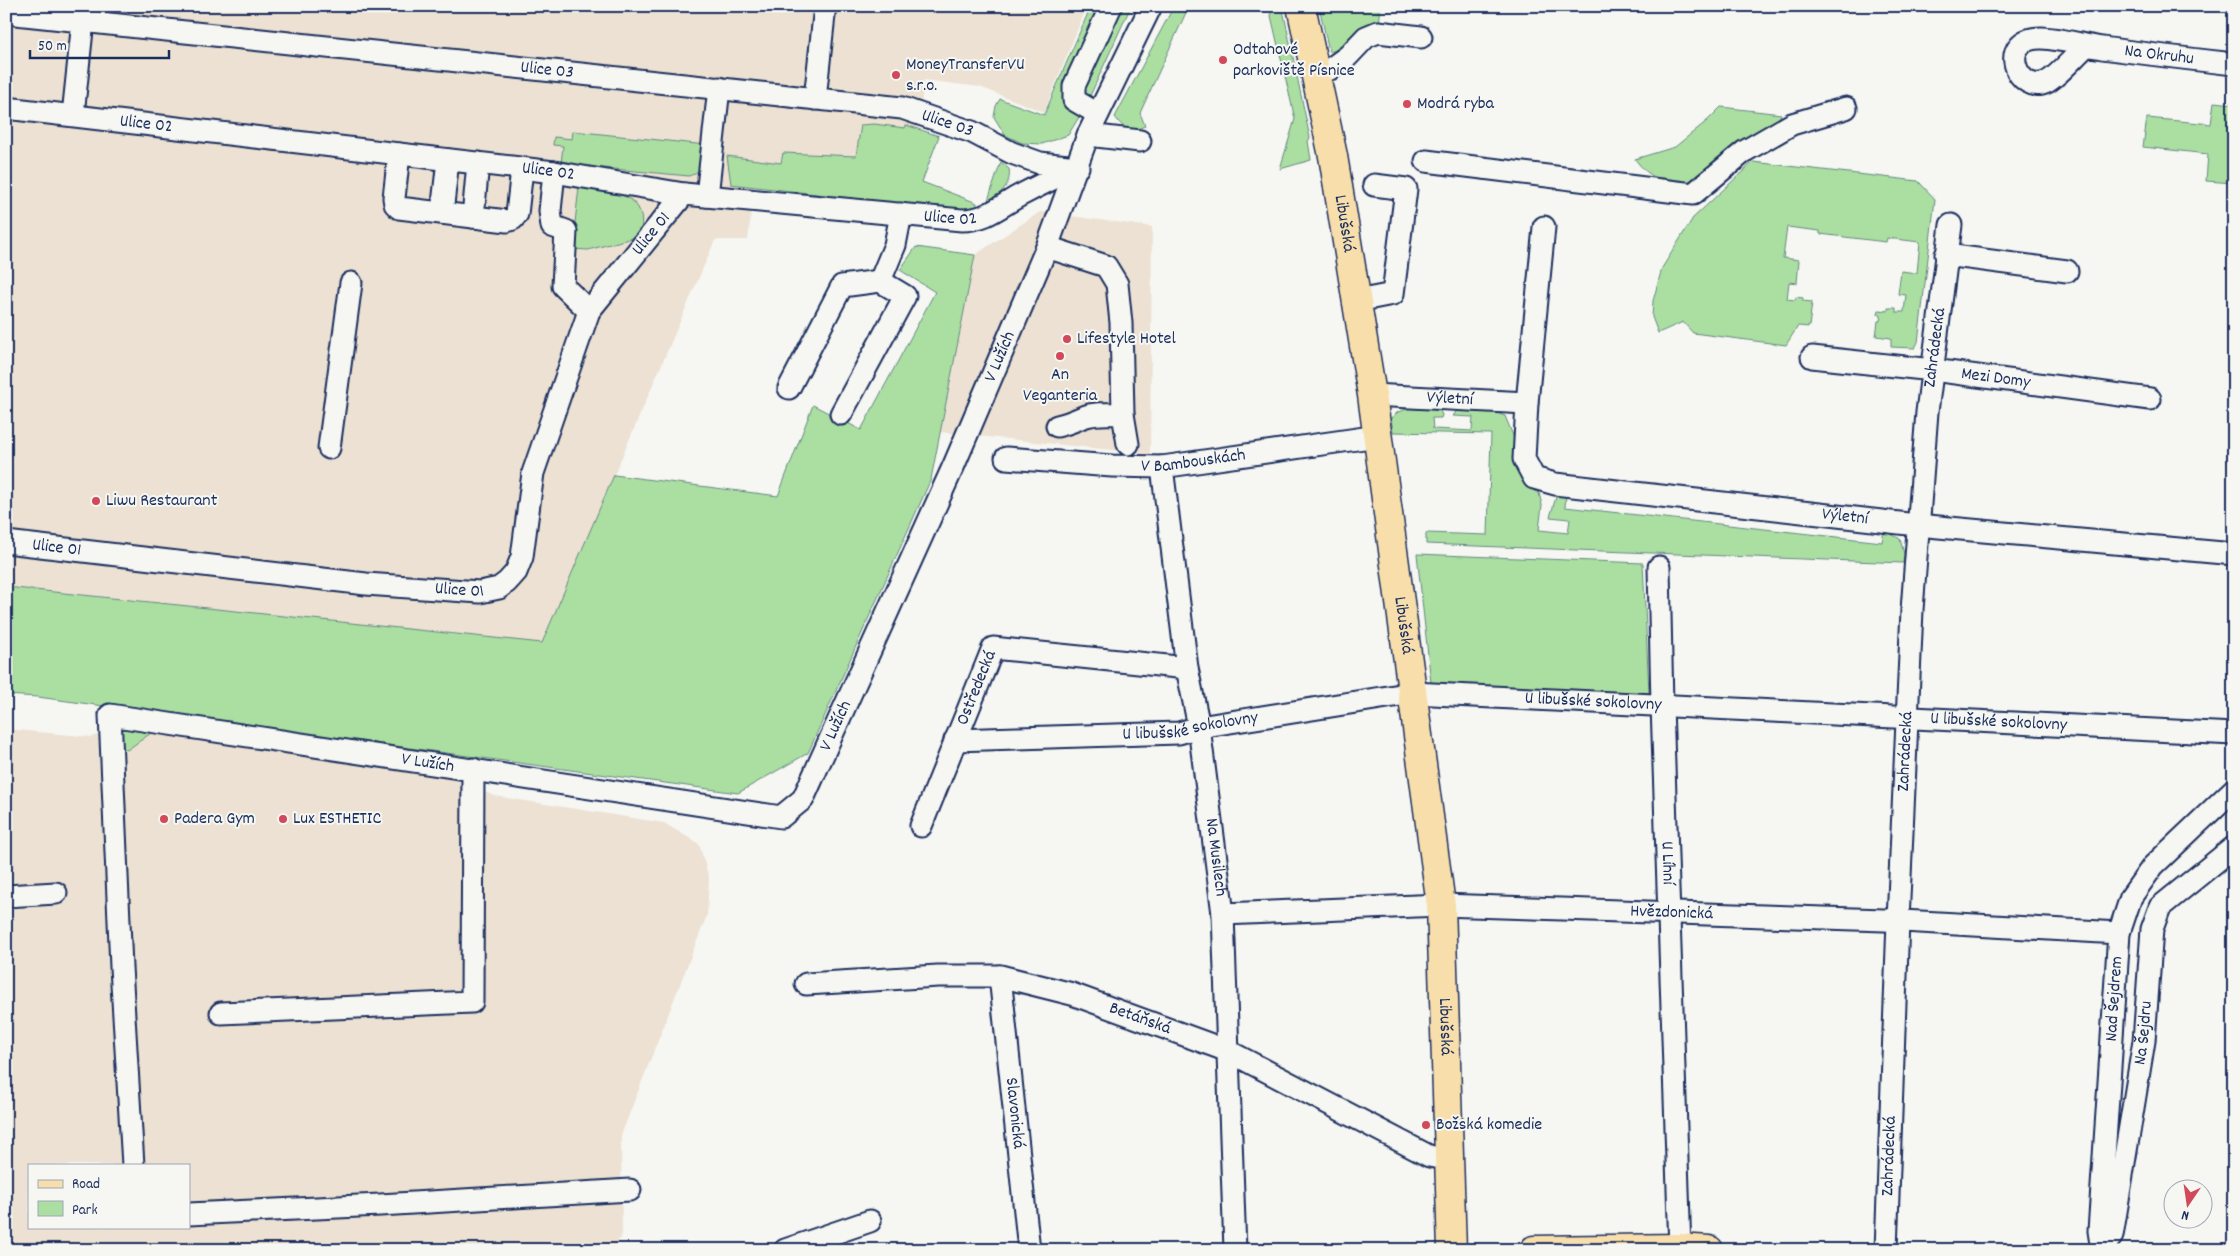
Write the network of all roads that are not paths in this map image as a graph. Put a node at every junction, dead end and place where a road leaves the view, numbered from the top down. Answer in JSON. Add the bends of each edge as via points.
{"nodes":[{"id":1,"x":825,"y":6,"type":"edge"},
{"id":2,"x":1110,"y":6,"type":"edge"},
{"id":3,"x":1151,"y":6,"type":"edge"},
{"id":4,"x":1301,"y":6,"type":"edge"},
{"id":5,"x":6,"y":13,"type":"edge"},
{"id":6,"x":83,"y":21,"type":"junction"},
{"id":7,"x":1421,"y":37,"type":"dead end"},
{"id":8,"x":2086,"y":46,"type":"dead end"},
{"id":9,"x":2234,"y":64,"type":"edge"},
{"id":10,"x":1315,"y":74,"type":"junction"},
{"id":11,"x":719,"y":88,"type":"junction"},
{"id":12,"x":815,"y":99,"type":"junction"},
{"id":13,"x":6,"y":108,"type":"edge"},
{"id":14,"x":1846,"y":108,"type":"dead end"},
{"id":15,"x":1098,"y":114,"type":"junction"},
{"id":16,"x":73,"y":115,"type":"junction"},
{"id":17,"x":1088,"y":135,"type":"junction"},
{"id":18,"x":1140,"y":141,"type":"dead end"},
{"id":19,"x":399,"y":154,"type":"junction"},
{"id":20,"x":448,"y":160,"type":"junction"},
{"id":21,"x":1426,"y":161,"type":"dead end"},
{"id":22,"x":478,"y":163,"type":"junction"},
{"id":23,"x":1078,"y":167,"type":"junction"},
{"id":24,"x":522,"y":168,"type":"junction"},
{"id":25,"x":554,"y":172,"type":"junction"},
{"id":26,"x":1374,"y":185,"type":"dead end"},
{"id":27,"x":684,"y":194,"type":"junction"},
{"id":28,"x":707,"y":196,"type":"junction"},
{"id":29,"x":442,"y":213,"type":"junction"},
{"id":30,"x":901,"y":214,"type":"junction"},
{"id":31,"x":473,"y":217,"type":"junction"},
{"id":32,"x":1951,"y":225,"type":"dead end"},
{"id":33,"x":1544,"y":228,"type":"dead end"},
{"id":34,"x":1047,"y":247,"type":"junction"},
{"id":35,"x":1946,"y":254,"type":"junction"},
{"id":36,"x":2067,"y":271,"type":"dead end"},
{"id":37,"x":880,"y":282,"type":"junction"},
{"id":38,"x":351,"y":283,"type":"dead end"},
{"id":39,"x":1357,"y":301,"type":"junction"},
{"id":40,"x":588,"y":312,"type":"junction"},
{"id":41,"x":1812,"y":357,"type":"dead end"},
{"id":42,"x":1933,"y":370,"type":"junction"},
{"id":43,"x":789,"y":388,"type":"dead end"},
{"id":44,"x":1372,"y":395,"type":"junction"},
{"id":45,"x":2150,"y":399,"type":"dead end"},
{"id":46,"x":1527,"y":403,"type":"junction"},
{"id":47,"x":841,"y":414,"type":"dead end"},
{"id":48,"x":1123,"y":414,"type":"junction"},
{"id":49,"x":1057,"y":426,"type":"dead end"},
{"id":50,"x":1378,"y":436,"type":"junction"},
{"id":51,"x":1128,"y":444,"type":"dead end"},
{"id":52,"x":329,"y":448,"type":"dead end"},
{"id":53,"x":1006,"y":458,"type":"dead end"},
{"id":54,"x":1162,"y":466,"type":"junction"},
{"id":55,"x":1917,"y":525,"type":"junction"},
{"id":56,"x":6,"y":542,"type":"edge"},
{"id":57,"x":2234,"y":554,"type":"edge"},
{"id":58,"x":1659,"y":567,"type":"dead end"},
{"id":59,"x":1187,"y":668,"type":"junction"},
{"id":60,"x":1413,"y":693,"type":"junction"},
{"id":61,"x":1662,"y":706,"type":"junction"},
{"id":62,"x":1906,"y":718,"type":"junction"},
{"id":63,"x":1198,"y":728,"type":"junction"},
{"id":64,"x":2234,"y":734,"type":"edge"},
{"id":65,"x":955,"y":740,"type":"junction"},
{"id":66,"x":473,"y":769,"type":"junction"},
{"id":67,"x":2234,"y":789,"type":"edge"},
{"id":68,"x":921,"y":826,"type":"dead end"},
{"id":69,"x":2234,"y":847,"type":"edge"},
{"id":70,"x":56,"y":893,"type":"dead end"},
{"id":71,"x":6,"y":896,"type":"edge"},
{"id":72,"x":1441,"y":905,"type":"junction"},
{"id":73,"x":1668,"y":913,"type":"junction"},
{"id":74,"x":1223,"y":914,"type":"junction"},
{"id":75,"x":1898,"y":921,"type":"junction"},
{"id":76,"x":2119,"y":933,"type":"junction"},
{"id":77,"x":1000,"y":976,"type":"junction"},
{"id":78,"x":806,"y":984,"type":"dead end"},
{"id":79,"x":221,"y":1013,"type":"dead end"},
{"id":80,"x":1228,"y":1051,"type":"junction"},
{"id":81,"x":1450,"y":1160,"type":"junction"},
{"id":82,"x":133,"y":1164,"type":"edge"},
{"id":83,"x":630,"y":1190,"type":"dead end"},
{"id":84,"x":190,"y":1214,"type":"edge"},
{"id":85,"x":870,"y":1221,"type":"dead end"},
{"id":86,"x":1680,"y":1249,"type":"edge"},
{"id":87,"x":785,"y":1250,"type":"edge"},
{"id":88,"x":1028,"y":1250,"type":"edge"},
{"id":89,"x":1235,"y":1250,"type":"edge"},
{"id":90,"x":1452,"y":1250,"type":"edge"},
{"id":91,"x":1534,"y":1250,"type":"edge"},
{"id":92,"x":1709,"y":1250,"type":"edge"},
{"id":93,"x":1886,"y":1250,"type":"edge"},
{"id":94,"x":2103,"y":1250,"type":"edge"}],
"edges":[{"from":1,"to":12,"type":"street"},
{"from":2,"to":15,"type":"street","via":[[1074,86],[1074,100]]},
{"from":3,"to":15,"type":"street","name":"V Lužích"},
{"from":4,"to":10,"type":"main road","name":"Libušská"},
{"from":5,"to":6,"type":"street","name":"Ulice 03"},
{"from":6,"to":11,"type":"street","name":"Ulice 03"},
{"from":6,"to":16,"type":"street"},
{"from":7,"to":10,"type":"street","via":[[1378,32],[1366,36],[1348,56],[1330,69]]},
{"from":8,"to":9,"type":"street","name":"Na Okruhu"},
{"from":10,"to":39,"type":"main road","name":"Libušská","via":[[1333,156]]},
{"from":11,"to":12,"type":"street","name":"Ulice 03"},
{"from":11,"to":28,"type":"street"},
{"from":12,"to":23,"type":"street","name":"Ulice 03","via":[[902,108],[972,132],[1012,153],[1040,163]]},
{"from":13,"to":16,"type":"street","name":"Ulice 02"},
{"from":14,"to":21,"type":"street","via":[[1792,124],[1745,151],[1693,194]]},
{"from":15,"to":17,"type":"street","name":"V Lužích"},
{"from":16,"to":19,"type":"street","name":"Ulice 02"},
{"from":17,"to":18,"type":"street"},
{"from":17,"to":23,"type":"street","name":"V Lužích"},
{"from":19,"to":20,"type":"street","name":"Ulice 02"},
{"from":19,"to":29,"type":"street","via":[[395,204],[400,208]]},
{"from":20,"to":22,"type":"street","name":"Ulice 02"},
{"from":20,"to":29,"type":"street"},
{"from":22,"to":24,"type":"street","name":"Ulice 02"},
{"from":22,"to":31,"type":"street"},
{"from":23,"to":30,"type":"street","name":"Ulice 02","via":[[978,219]]},
{"from":23,"to":34,"type":"street","name":"V Lužích"},
{"from":24,"to":25,"type":"street","name":"Ulice 02"},
{"from":24,"to":31,"type":"street","via":[[517,214],[513,219]]},
{"from":25,"to":27,"type":"street","name":"Ulice 02"},
{"from":25,"to":40,"type":"street","via":[[550,211],[552,226],[566,231],[563,286]]},
{"from":26,"to":39,"type":"street","via":[[1406,189],[1393,294]]},
{"from":27,"to":28,"type":"street","name":"Ulice 02"},
{"from":27,"to":40,"type":"street","name":"Ulice 01"},
{"from":28,"to":30,"type":"street","name":"Ulice 02"},
{"from":29,"to":31,"type":"street"},
{"from":30,"to":37,"type":"street","via":[[895,245]]},
{"from":32,"to":35,"type":"street","name":"Zahrádecká"},
{"from":33,"to":46,"type":"street","name":"Výletní"},
{"from":34,"to":48,"type":"street","via":[[1106,266],[1117,284]]},
{"from":34,"to":66,"type":"street","name":"V Lužích","via":[[954,465],[803,799],[781,817]]},
{"from":35,"to":36,"type":"street"},
{"from":35,"to":42,"type":"street","name":"Zahrádecká"},
{"from":37,"to":43,"type":"street","via":[[842,286]]},
{"from":37,"to":47,"type":"street","via":[[904,296]]},
{"from":38,"to":52,"type":"street"},
{"from":39,"to":44,"type":"main road","name":"Libušská"},
{"from":40,"to":56,"type":"street","name":"Ulice 01","via":[[533,473],[522,557],[516,572],[507,582],[490,591],[366,584]]},
{"from":41,"to":42,"type":"street","name":"Mezi Domy"},
{"from":42,"to":45,"type":"street","name":"Mezi Domy"},
{"from":42,"to":55,"type":"street","name":"Zahrádecká"},
{"from":44,"to":46,"type":"street","name":"Výletní"},
{"from":44,"to":50,"type":"main road","name":"Libušská"},
{"from":46,"to":55,"type":"street","name":"Výletní","via":[[1524,459],[1534,478],[1544,482]]},
{"from":48,"to":49,"type":"street","via":[[1100,414]]},
{"from":48,"to":51,"type":"street"},
{"from":50,"to":54,"type":"street","name":"V Bambouskách"},
{"from":50,"to":60,"type":"main road","name":"Libušská"},
{"from":53,"to":54,"type":"street","name":"V Bambouskách","via":[[1112,466]]},
{"from":54,"to":59,"type":"street","name":"Na Musilech"},
{"from":55,"to":57,"type":"street","name":"Výletní"},
{"from":55,"to":62,"type":"street","name":"Zahrádecká"},
{"from":58,"to":61,"type":"street","name":"U Líhní"},
{"from":59,"to":63,"type":"street","name":"Na Musilech"},
{"from":59,"to":65,"type":"street","name":"Ostředecká","via":[[993,648]]},
{"from":60,"to":61,"type":"street","name":"U libušské sokolovny"},
{"from":60,"to":63,"type":"street","name":"U libušské sokolovny"},
{"from":60,"to":72,"type":"main road","name":"Libušská"},
{"from":61,"to":62,"type":"street","name":"U libušské sokolovny"},
{"from":61,"to":73,"type":"street","name":"U Líhní"},
{"from":62,"to":64,"type":"street","name":"U libušské sokolovny"},
{"from":62,"to":75,"type":"street","name":"Zahrádecká"},
{"from":63,"to":65,"type":"street","name":"U libušské sokolovny","via":[[1179,733]]},
{"from":63,"to":74,"type":"street","name":"Na Musilech"},
{"from":65,"to":68,"type":"street","name":"Ostředecká"},
{"from":66,"to":79,"type":"street","via":[[472,1002]]},
{"from":66,"to":82,"type":"street","name":"V Lužích","via":[[110,715]]},
{"from":67,"to":76,"type":"street","name":"Nad Šejdrem","via":[[2153,866],[2131,897]]},
{"from":69,"to":94,"type":"street","name":"Na Šejdru","via":[[2160,906],[2152,929],[2144,1041],[2112,1236]]},
{"from":70,"to":71,"type":"street"},
{"from":72,"to":73,"type":"street","name":"Hvězdonická"},
{"from":72,"to":74,"type":"street","name":"Hvězdonická"},
{"from":72,"to":81,"type":"main road","name":"Libušská"},
{"from":73,"to":75,"type":"street","name":"Hvězdonická"},
{"from":73,"to":86,"type":"street","name":"U Líhní"},
{"from":74,"to":80,"type":"street","name":"Na Musilech"},
{"from":75,"to":76,"type":"street","name":"Hvězdonická"},
{"from":75,"to":93,"type":"street","name":"Zahrádecká"},
{"from":76,"to":94,"type":"street","name":"Nad Šejdrem","via":[[2099,1232]]},
{"from":77,"to":78,"type":"street","name":"Betáňská","via":[[938,976]]},
{"from":77,"to":80,"type":"street","name":"Betáňská","via":[[1072,994]]},
{"from":77,"to":88,"type":"street","name":"Slavonická"},
{"from":80,"to":81,"type":"street","name":"Betáňská","via":[[1429,1156]]},
{"from":80,"to":89,"type":"street","name":"Na Musilech"},
{"from":81,"to":90,"type":"main road","name":"Libušská"},
{"from":83,"to":84,"type":"street"},
{"from":85,"to":87,"type":"street"},
{"from":86,"to":91,"type":"main road"},
{"from":86,"to":92,"type":"main road"}]}
